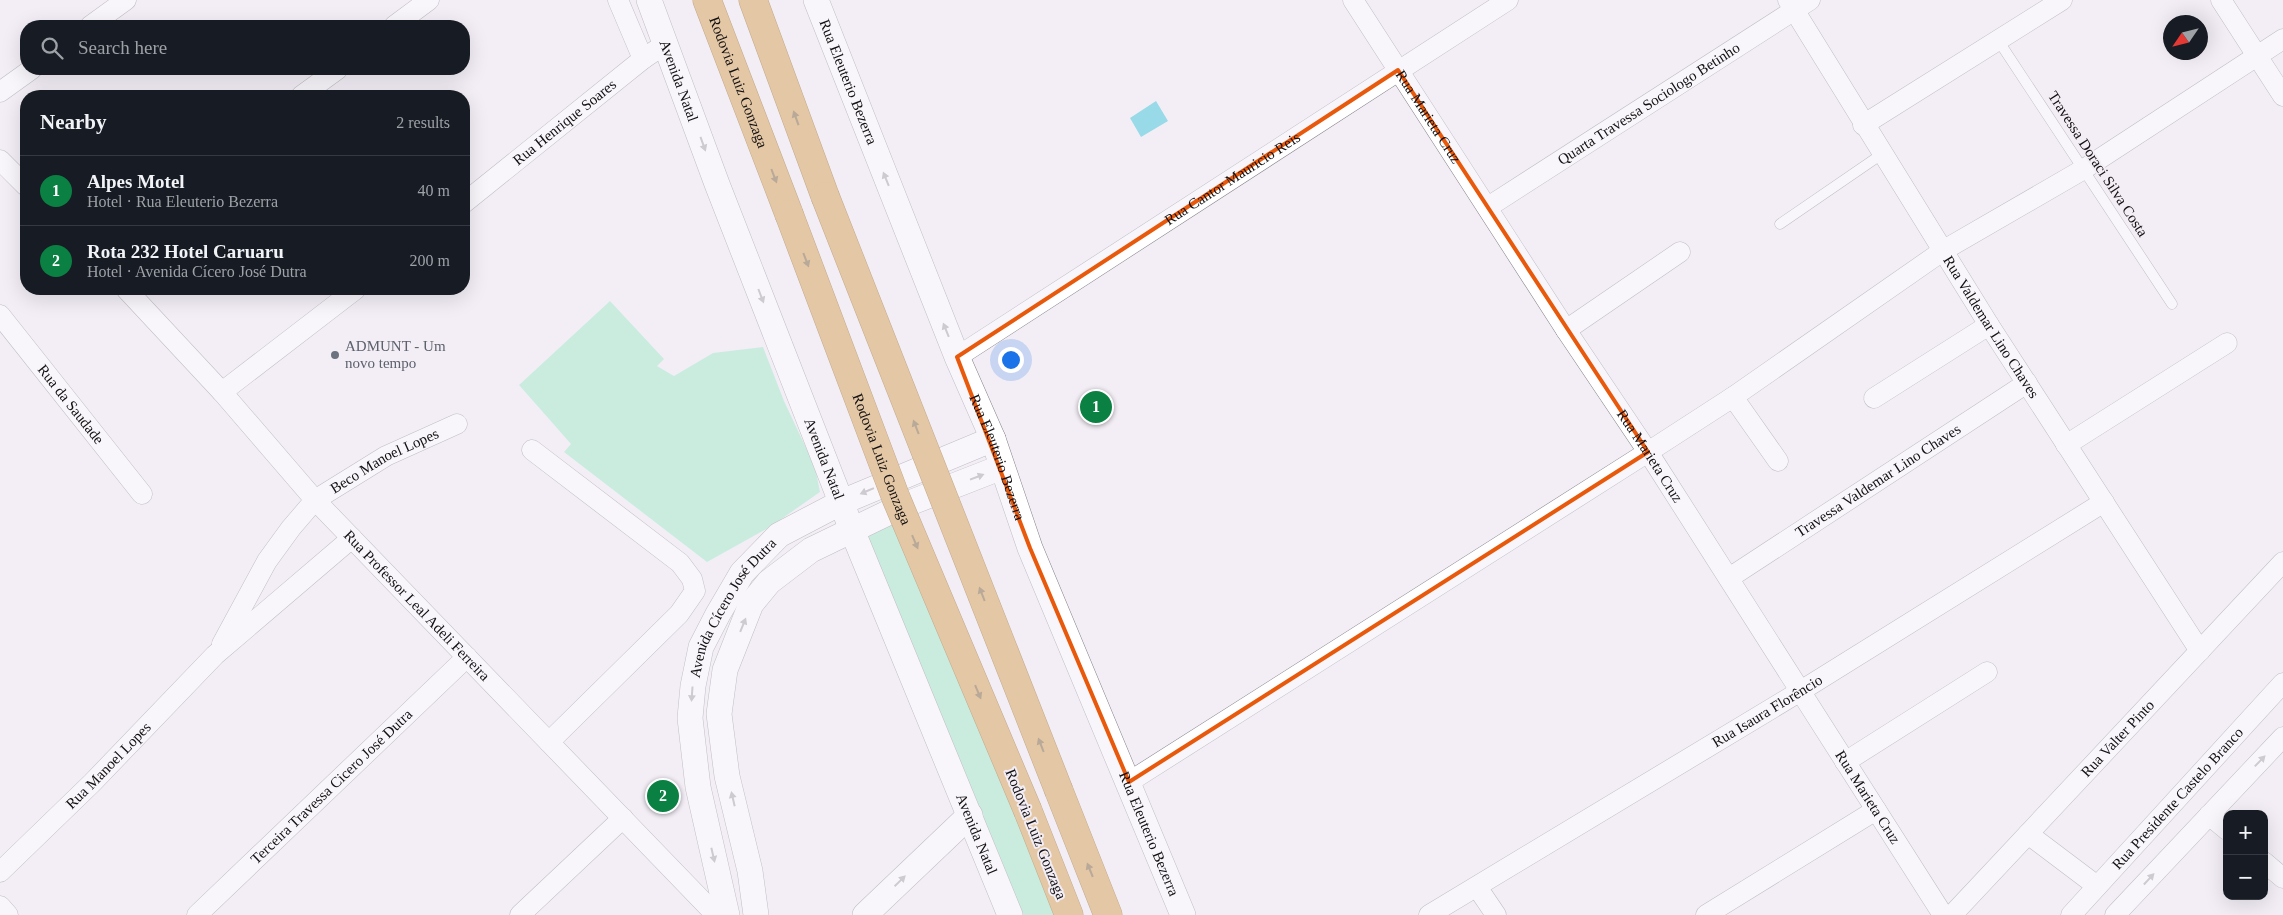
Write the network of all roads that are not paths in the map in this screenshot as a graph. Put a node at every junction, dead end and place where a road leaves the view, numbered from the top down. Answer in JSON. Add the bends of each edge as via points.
{"nodes":[{"id":1,"x":126,"y":0,"type":"edge"},
{"id":2,"x":429,"y":0,"type":"edge"},
{"id":3,"x":618,"y":0,"type":"edge"},
{"id":4,"x":649,"y":0,"type":"edge"},
{"id":5,"x":707,"y":0,"type":"edge"},
{"id":6,"x":753,"y":0,"type":"edge"},
{"id":7,"x":816,"y":0,"type":"edge"},
{"id":8,"x":1353,"y":0,"type":"edge"},
{"id":9,"x":1508,"y":0,"type":"edge"},
{"id":10,"x":2062,"y":0,"type":"edge"},
{"id":11,"x":2221,"y":0,"type":"edge"},
{"id":12,"x":1798,"y":3,"type":"edge"},
{"id":13,"x":98,"y":20,"type":"edge"},
{"id":14,"x":402,"y":20,"type":"edge"},
{"id":15,"x":2283,"y":39,"type":"edge"},
{"id":16,"x":1998,"y":40,"type":"junction"},
{"id":17,"x":665,"y":44,"type":"junction"},
{"id":18,"x":2257,"y":56,"type":"junction"},
{"id":19,"x":643,"y":59,"type":"junction"},
{"id":20,"x":1398,"y":70,"type":"junction"},
{"id":21,"x":24,"y":75,"type":"edge"},
{"id":22,"x":330,"y":75,"type":"edge"},
{"id":23,"x":309,"y":90,"type":"edge"},
{"id":24,"x":0,"y":92,"type":"edge"},
{"id":25,"x":2283,"y":96,"type":"edge"},
{"id":26,"x":1863,"y":125,"type":"junction"},
{"id":27,"x":1882,"y":154,"type":"junction"},
{"id":28,"x":0,"y":160,"type":"edge"},
{"id":29,"x":2084,"y":169,"type":"junction"},
{"id":30,"x":20,"y":180,"type":"edge"},
{"id":31,"x":470,"y":198,"type":"edge"},
{"id":32,"x":1488,"y":207,"type":"junction"},
{"id":33,"x":1780,"y":224,"type":"dead end"},
{"id":34,"x":1944,"y":250,"type":"junction"},
{"id":35,"x":1680,"y":252,"type":"dead end"},
{"id":36,"x":132,"y":295,"type":"edge"},
{"id":37,"x":348,"y":295,"type":"edge"},
{"id":38,"x":2172,"y":304,"type":"dead end"},
{"id":39,"x":0,"y":316,"type":"edge"},
{"id":40,"x":1988,"y":325,"type":"junction"},
{"id":41,"x":1566,"y":330,"type":"junction"},
{"id":42,"x":2227,"y":343,"type":"dead end"},
{"id":43,"x":957,"y":358,"type":"junction"},
{"id":44,"x":2028,"y":383,"type":"junction"},
{"id":45,"x":222,"y":392,"type":"junction"},
{"id":46,"x":1733,"y":397,"type":"junction"},
{"id":47,"x":1874,"y":398,"type":"dead end"},
{"id":48,"x":457,"y":424,"type":"dead end"},
{"id":49,"x":993,"y":439,"type":"junction"},
{"id":50,"x":2066,"y":445,"type":"junction"},
{"id":51,"x":532,"y":450,"type":"dead end"},
{"id":52,"x":1648,"y":452,"type":"junction"},
{"id":53,"x":1778,"y":461,"type":"dead end"},
{"id":54,"x":1002,"y":468,"type":"junction"},
{"id":55,"x":142,"y":494,"type":"dead end"},
{"id":56,"x":315,"y":500,"type":"junction"},
{"id":57,"x":842,"y":502,"type":"junction"},
{"id":58,"x":2104,"y":502,"type":"junction"},
{"id":59,"x":852,"y":530,"type":"junction"},
{"id":60,"x":352,"y":538,"type":"junction"},
{"id":61,"x":2283,"y":562,"type":"edge"},
{"id":62,"x":1729,"y":578,"type":"junction"},
{"id":63,"x":2200,"y":651,"type":"junction"},
{"id":64,"x":216,"y":656,"type":"junction"},
{"id":65,"x":467,"y":657,"type":"junction"},
{"id":66,"x":1987,"y":672,"type":"dead end"},
{"id":67,"x":2283,"y":683,"type":"edge"},
{"id":68,"x":1799,"y":692,"type":"junction"},
{"id":69,"x":2283,"y":737,"type":"edge"},
{"id":70,"x":549,"y":742,"type":"junction"},
{"id":71,"x":1845,"y":762,"type":"junction"},
{"id":72,"x":1129,"y":782,"type":"junction"},
{"id":73,"x":1876,"y":810,"type":"junction"},
{"id":74,"x":970,"y":815,"type":"junction"},
{"id":75,"x":2209,"y":815,"type":"junction"},
{"id":76,"x":623,"y":818,"type":"junction"},
{"id":77,"x":2223,"y":827,"type":"edge"},
{"id":78,"x":2028,"y":834,"type":"junction"},
{"id":79,"x":2268,"y":865,"type":"edge"},
{"id":80,"x":0,"y":872,"type":"edge"},
{"id":81,"x":2283,"y":878,"type":"edge"},
{"id":82,"x":2097,"y":886,"type":"junction"},
{"id":83,"x":1478,"y":887,"type":"junction"},
{"id":84,"x":0,"y":906,"type":"edge"},
{"id":85,"x":2122,"y":913,"type":"edge"},
{"id":86,"x":8,"y":915,"type":"edge"},
{"id":87,"x":197,"y":915,"type":"edge"},
{"id":88,"x":520,"y":915,"type":"edge"},
{"id":89,"x":716,"y":915,"type":"edge"},
{"id":90,"x":727,"y":915,"type":"edge"},
{"id":91,"x":756,"y":915,"type":"edge"},
{"id":92,"x":865,"y":915,"type":"edge"},
{"id":93,"x":1010,"y":915,"type":"edge"},
{"id":94,"x":1069,"y":915,"type":"edge"},
{"id":95,"x":1108,"y":915,"type":"edge"},
{"id":96,"x":1183,"y":915,"type":"edge"},
{"id":97,"x":1429,"y":915,"type":"edge"},
{"id":98,"x":1496,"y":915,"type":"edge"},
{"id":99,"x":1706,"y":915,"type":"edge"},
{"id":100,"x":1943,"y":915,"type":"edge"},
{"id":101,"x":1952,"y":915,"type":"edge"},
{"id":102,"x":2071,"y":915,"type":"edge"}],
"edges":[{"from":1,"to":13,"type":"street"},
{"from":2,"to":14,"type":"street"},
{"from":3,"to":19,"type":"street"},
{"from":4,"to":17,"type":"street","name":"Avenida Natal"},
{"from":5,"to":94,"type":"highway","name":"Rodovia Luiz Gonzaga","one_way":true,"bridge":true,"via":[[896,498]]},
{"from":95,"to":6,"type":"highway","one_way":true,"bridge":true,"via":[[825,196]]},
{"from":43,"to":7,"type":"street","name":"Rua Eleuterio Bezerra","one_way":true},
{"from":8,"to":20,"type":"street","name":"Rua Marieta Cruz"},
{"from":9,"to":20,"type":"street","name":"Rua Cantor Mauricio Reis"},
{"from":10,"to":16,"type":"street"},
{"from":11,"to":18,"type":"street"},
{"from":12,"to":26,"type":"street","name":"Rua Valdemar Lino Chaves"},
{"from":12,"to":32,"type":"street","name":"Quarta Travessa Sociologo Betinho"},
{"from":15,"to":18,"type":"street"},
{"from":16,"to":26,"type":"street"},
{"from":16,"to":29,"type":"lane","name":"Travessa Doraci Silva Costa"},
{"from":17,"to":19,"type":"street","name":"Rua Henrique Soares"},
{"from":17,"to":57,"type":"street","name":"Avenida Natal","one_way":true},
{"from":18,"to":25,"type":"street"},
{"from":18,"to":29,"type":"street"},
{"from":19,"to":31,"type":"street","name":"Rua Henrique Soares"},
{"from":20,"to":32,"type":"street","name":"Rua Marieta Cruz"},
{"from":20,"to":43,"type":"street","name":"Rua Cantor Mauricio Reis"},
{"from":21,"to":24,"type":"street"},
{"from":22,"to":23,"type":"street"},
{"from":26,"to":27,"type":"street","name":"Rua Valdemar Lino Chaves"},
{"from":27,"to":33,"type":"lane"},
{"from":27,"to":34,"type":"street","name":"Rua Valdemar Lino Chaves"},
{"from":28,"to":30,"type":"street"},
{"from":29,"to":34,"type":"street"},
{"from":29,"to":38,"type":"lane","name":"Travessa Doraci Silva Costa"},
{"from":32,"to":41,"type":"street","name":"Rua Marieta Cruz"},
{"from":34,"to":40,"type":"street","name":"Rua Valdemar Lino Chaves"},
{"from":34,"to":46,"type":"street"},
{"from":35,"to":41,"type":"street"},
{"from":36,"to":45,"type":"street","name":"Rua Professor Leal Adeli Ferreira"},
{"from":37,"to":45,"type":"street"},
{"from":39,"to":55,"type":"street","name":"Rua da Saudade"},
{"from":40,"to":44,"type":"street","name":"Rua Valdemar Lino Chaves"},
{"from":40,"to":47,"type":"street"},
{"from":41,"to":52,"type":"street","name":"Rua Marieta Cruz"},
{"from":42,"to":50,"type":"street"},
{"from":43,"to":49,"type":"street","name":"Rua Eleuterio Bezerra"},
{"from":44,"to":50,"type":"street","name":"Rua Valdemar Lino Chaves"},
{"from":44,"to":62,"type":"street","name":"Travessa Valdemar Lino Chaves"},
{"from":45,"to":56,"type":"street","name":"Rua Professor Leal Adeli Ferreira"},
{"from":46,"to":52,"type":"street"},
{"from":46,"to":53,"type":"street"},
{"from":48,"to":56,"type":"street","name":"Beco Manoel Lopes","via":[[386,456]]},
{"from":49,"to":54,"type":"street","name":"Rua Eleuterio Bezerra"},
{"from":49,"to":57,"type":"street","name":"Avenida Cícero José Dutra","one_way":true},
{"from":50,"to":58,"type":"street","name":"Rua Valdemar Lino Chaves"},
{"from":51,"to":70,"type":"street","via":[[680,563],[692,580],[695,592],[679,614]]},
{"from":52,"to":62,"type":"street","name":"Rua Marieta Cruz"},
{"from":52,"to":72,"type":"street"},
{"from":59,"to":54,"type":"street","name":"Avenida Cícero José Dutra","one_way":true,"via":[[902,506]]},
{"from":54,"to":72,"type":"street","name":"Rua Eleuterio Bezerra","via":[[1030,548]]},
{"from":56,"to":60,"type":"street","name":"Rua Professor Leal Adeli Ferreira"},
{"from":56,"to":64,"type":"street","name":"Rua Manoel Lopes","via":[[267,561]]},
{"from":57,"to":59,"type":"street","name":"Avenida Natal"},
{"from":57,"to":90,"type":"street","name":"Avenida Cícero José Dutra","one_way":true,"via":[[779,535],[742,573],[701,647],[690,718],[698,787]]},
{"from":58,"to":63,"type":"street","name":"Rua Valdemar Lino Chaves"},
{"from":58,"to":68,"type":"street","name":"Rua Isaura Florêncio"},
{"from":59,"to":74,"type":"street","name":"Avenida Natal"},
{"from":91,"to":59,"type":"street","name":"Avenida Cícero José Dutra","one_way":true,"via":[[750,871],[727,776],[720,714],[725,670],[751,604],[769,582],[811,550]]},
{"from":60,"to":64,"type":"street","name":"Rua Manoel Lopes"},
{"from":60,"to":65,"type":"street","name":"Rua Professor Leal Adeli Ferreira"},
{"from":61,"to":63,"type":"street","name":"Rua Valter Pinto"},
{"from":62,"to":68,"type":"street","name":"Rua Marieta Cruz"},
{"from":63,"to":78,"type":"street","name":"Rua Valter Pinto"},
{"from":64,"to":80,"type":"street","name":"Rua Manoel Lopes"},
{"from":65,"to":70,"type":"street","name":"Rua Professor Leal Adeli Ferreira"},
{"from":65,"to":87,"type":"street","name":"Terceira Travessa Cicero José Dutra"},
{"from":66,"to":71,"type":"street"},
{"from":67,"to":82,"type":"street","name":"Rua Presidente Castelo Branco"},
{"from":68,"to":71,"type":"street","name":"Rua Marieta Cruz"},
{"from":68,"to":83,"type":"street","name":"Rua Isaura Florêncio"},
{"from":75,"to":69,"type":"street","one_way":true},
{"from":70,"to":76,"type":"street","name":"Rua Professor Leal Adeli Ferreira"},
{"from":71,"to":73,"type":"street","name":"Rua Marieta Cruz"},
{"from":72,"to":96,"type":"street","name":"Rua Eleuterio Bezerra"},
{"from":73,"to":99,"type":"street"},
{"from":73,"to":100,"type":"street","name":"Rua Marieta Cruz"},
{"from":92,"to":74,"type":"street","one_way":true},
{"from":74,"to":93,"type":"street","name":"Avenida Natal"},
{"from":75,"to":77,"type":"street"},
{"from":85,"to":75,"type":"street","one_way":true},
{"from":76,"to":88,"type":"street"},
{"from":76,"to":89,"type":"street","name":"Rua Professor Leal Adeli Ferreira"},
{"from":78,"to":82,"type":"street"},
{"from":78,"to":101,"type":"street","name":"Rua Valter Pinto"},
{"from":79,"to":81,"type":"street"},
{"from":82,"to":102,"type":"street","name":"Rua Presidente Castelo Branco"},
{"from":83,"to":97,"type":"street","name":"Rua Isaura Florêncio"},
{"from":83,"to":98,"type":"street"},
{"from":84,"to":86,"type":"street"}]}
